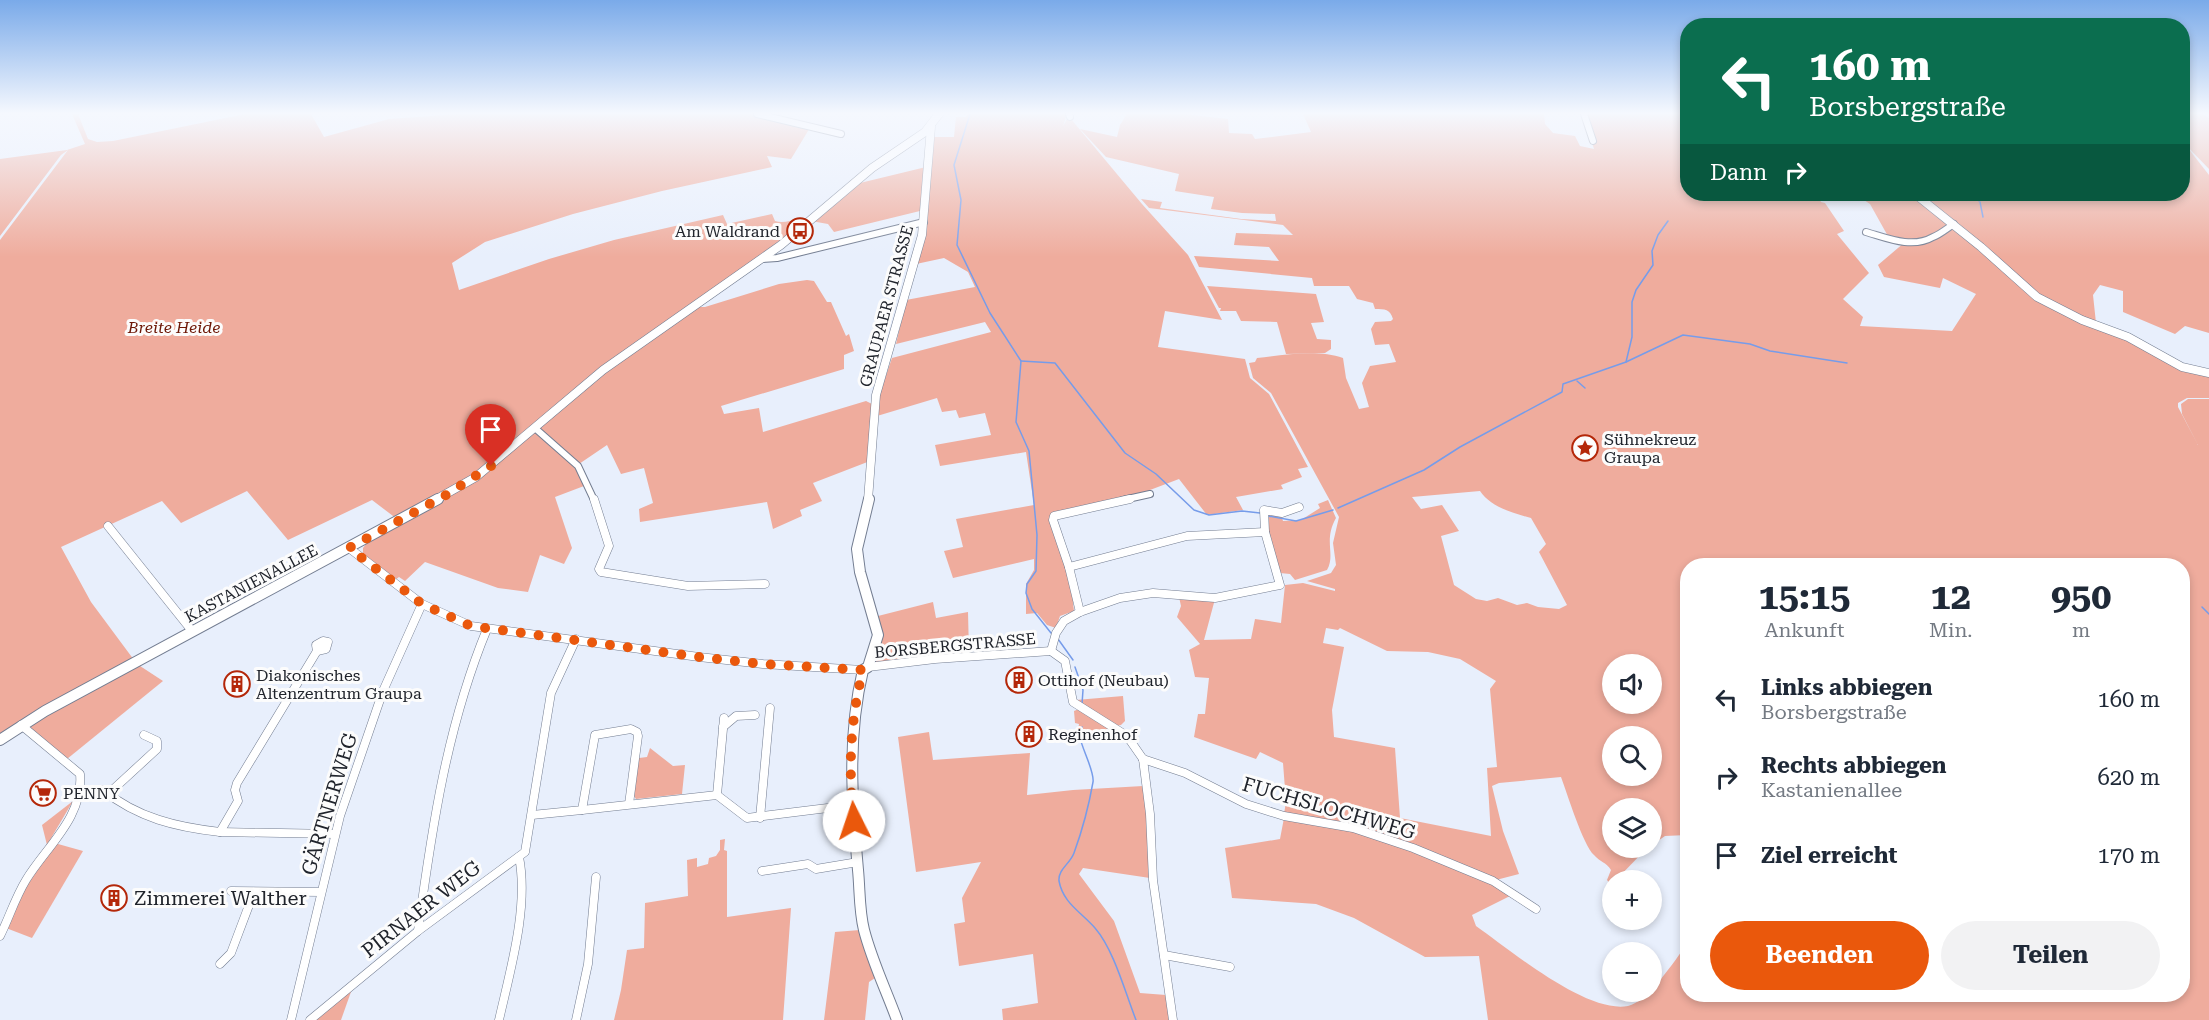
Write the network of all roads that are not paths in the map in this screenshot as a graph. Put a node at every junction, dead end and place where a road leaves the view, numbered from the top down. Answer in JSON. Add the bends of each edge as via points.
{"nodes":[{"id":1,"x":881,"y":162,"type":"edge"},
{"id":2,"x":928,"y":162,"type":"edge"},
{"id":3,"x":1924,"y":201,"type":"edge"},
{"id":4,"x":924,"y":222,"type":"junction"},
{"id":5,"x":1954,"y":224,"type":"junction"},
{"id":6,"x":1866,"y":232,"type":"dead end"},
{"id":7,"x":762,"y":259,"type":"junction"},
{"id":8,"x":2209,"y":373,"type":"edge"},
{"id":9,"x":536,"y":429,"type":"junction"},
{"id":10,"x":1150,"y":494,"type":"dead end"},
{"id":11,"x":1299,"y":507,"type":"dead end"},
{"id":12,"x":108,"y":526,"type":"dead end"},
{"id":13,"x":1265,"y":532,"type":"junction"},
{"id":14,"x":349,"y":548,"type":"junction"},
{"id":15,"x":1069,"y":567,"type":"junction"},
{"id":16,"x":765,"y":584,"type":"dead end"},
{"id":17,"x":422,"y":604,"type":"junction"},
{"id":18,"x":1080,"y":612,"type":"junction"},
{"id":19,"x":486,"y":629,"type":"junction"},
{"id":20,"x":192,"y":632,"type":"junction"},
{"id":21,"x":576,"y":639,"type":"junction"},
{"id":22,"x":317,"y":651,"type":"dead end"},
{"id":23,"x":1051,"y":651,"type":"junction"},
{"id":24,"x":866,"y":669,"type":"junction"},
{"id":25,"x":770,"y":708,"type":"dead end"},
{"id":26,"x":755,"y":715,"type":"dead end"},
{"id":27,"x":21,"y":725,"type":"junction"},
{"id":28,"x":144,"y":735,"type":"dead end"},
{"id":29,"x":0,"y":740,"type":"edge"},
{"id":30,"x":1143,"y":759,"type":"junction"},
{"id":31,"x":81,"y":792,"type":"junction"},
{"id":32,"x":107,"y":795,"type":"junction"},
{"id":33,"x":717,"y":795,"type":"junction"},
{"id":34,"x":629,"y":804,"type":"junction"},
{"id":35,"x":852,"y":805,"type":"junction"},
{"id":36,"x":582,"y":810,"type":"junction"},
{"id":37,"x":532,"y":815,"type":"junction"},
{"id":38,"x":760,"y":818,"type":"junction"},
{"id":39,"x":220,"y":832,"type":"junction"},
{"id":40,"x":335,"y":834,"type":"junction"},
{"id":41,"x":519,"y":857,"type":"junction"},
{"id":42,"x":858,"y":862,"type":"junction"},
{"id":43,"x":762,"y":871,"type":"dead end"},
{"id":44,"x":596,"y":878,"type":"dead end"},
{"id":45,"x":231,"y":891,"type":"dead end"},
{"id":46,"x":254,"y":892,"type":"junction"},
{"id":47,"x":321,"y":892,"type":"junction"},
{"id":48,"x":1536,"y":909,"type":"dead end"},
{"id":49,"x":418,"y":931,"type":"junction"},
{"id":50,"x":0,"y":936,"type":"edge"},
{"id":51,"x":1164,"y":955,"type":"junction"},
{"id":52,"x":220,"y":964,"type":"dead end"},
{"id":53,"x":1230,"y":967,"type":"dead end"},
{"id":54,"x":291,"y":1020,"type":"edge"},
{"id":55,"x":310,"y":1020,"type":"edge"},
{"id":56,"x":499,"y":1020,"type":"edge"},
{"id":57,"x":576,"y":1020,"type":"edge"},
{"id":58,"x":897,"y":1020,"type":"edge"},
{"id":59,"x":1173,"y":1020,"type":"edge"}],
"edges":[{"from":1,"to":7,"type":"street","name":"KASTANIENALLEE"},
{"from":2,"to":4,"type":"street","name":"GRAUPAER STRASSE"},
{"from":3,"to":5,"type":"street"},
{"from":4,"to":7,"type":"street"},
{"from":4,"to":24,"type":"street","name":"GRAUPAER STRASSE","via":[[876,395],[871,489],[857,549],[860,572],[878,627]]},
{"from":5,"to":6,"type":"street","via":[[1921,242]]},
{"from":5,"to":8,"type":"street","via":[[2030,292],[2049,304],[2128,338],[2181,367]]},
{"from":7,"to":9,"type":"street","name":"KASTANIENALLEE","via":[[603,370]]},
{"from":9,"to":14,"type":"street","name":"KASTANIENALLEE","via":[[476,477]]},
{"from":9,"to":16,"type":"street","via":[[578,466],[594,499],[609,546],[599,571],[688,586]]},
{"from":10,"to":15,"type":"street","via":[[1054,516]]},
{"from":11,"to":13,"type":"street","via":[[1293,512],[1264,510]]},
{"from":12,"to":20,"type":"street"},
{"from":13,"to":15,"type":"street","via":[[1187,536]]},
{"from":13,"to":18,"type":"street","via":[[1280,585],[1215,598],[1140,594]]},
{"from":14,"to":17,"type":"street","name":"BORSBERGSTRASSE"},
{"from":14,"to":20,"type":"street","name":"KASTANIENALLEE"},
{"from":15,"to":18,"type":"street"},
{"from":17,"to":19,"type":"street","name":"BORSBERGSTRASSE","via":[[456,621]]},
{"from":17,"to":40,"type":"street","name":"GÄRTNERWEG","via":[[383,692]]},
{"from":18,"to":23,"type":"street","via":[[1058,627]]},
{"from":19,"to":21,"type":"street","name":"BORSBERGSTRASSE"},
{"from":19,"to":49,"type":"street","via":[[465,688],[438,790]]},
{"from":20,"to":27,"type":"street","name":"KASTANIENALLEE"},
{"from":21,"to":24,"type":"street","name":"BORSBERGSTRASSE","via":[[763,664]]},
{"from":21,"to":37,"type":"street","via":[[551,693]]},
{"from":22,"to":39,"type":"street","via":[[237,783],[238,801]]},
{"from":23,"to":24,"type":"street","name":"BORSBERGSTRASSE","via":[[946,658]]},
{"from":23,"to":30,"type":"street","via":[[1065,661],[1073,702],[1127,736]]},
{"from":24,"to":35,"type":"street","name":"GRAUPAER STRASSE","via":[[851,725]]},
{"from":25,"to":38,"type":"street"},
{"from":26,"to":33,"type":"street","via":[[736,716],[723,723]]},
{"from":27,"to":29,"type":"street","name":"KASTANIENALLEE"},
{"from":27,"to":31,"type":"street","via":[[80,774]]},
{"from":28,"to":32,"type":"street","via":[[157,741],[156,748]]},
{"from":30,"to":48,"type":"street","name":"FUCHSLOCHWEG","via":[[1185,773],[1246,804],[1284,816],[1353,828],[1413,848],[1493,881]]},
{"from":30,"to":51,"type":"street"},
{"from":31,"to":32,"type":"street","via":[[99,789]]},
{"from":31,"to":50,"type":"street","via":[[25,882]]},
{"from":32,"to":39,"type":"street","via":[[144,818]]},
{"from":33,"to":34,"type":"street"},
{"from":33,"to":38,"type":"street","via":[[743,817]]},
{"from":34,"to":36,"type":"street"},
{"from":34,"to":36,"type":"street","via":[[638,736],[631,729],[596,735]]},
{"from":35,"to":38,"type":"street"},
{"from":35,"to":42,"type":"street","name":"GRAUPAER STRASSE"},
{"from":36,"to":37,"type":"street"},
{"from":37,"to":41,"type":"street","via":[[527,848]]},
{"from":39,"to":40,"type":"street"},
{"from":40,"to":47,"type":"street","name":"GÄRTNERWEG"},
{"from":41,"to":49,"type":"street","name":"PIRNAER WEG"},
{"from":41,"to":56,"type":"street","via":[[523,871]]},
{"from":42,"to":43,"type":"street"},
{"from":42,"to":58,"type":"street","name":"GRAUPAER STRASSE","via":[[863,926]]},
{"from":44,"to":57,"type":"street","via":[[588,964]]},
{"from":45,"to":46,"type":"street"},
{"from":46,"to":47,"type":"street"},
{"from":46,"to":52,"type":"street","via":[[231,953]]},
{"from":47,"to":54,"type":"street","name":"GÄRTNERWEG"},
{"from":49,"to":55,"type":"street","name":"PIRNAER WEG"},
{"from":51,"to":53,"type":"street"},
{"from":51,"to":59,"type":"street"}]}
